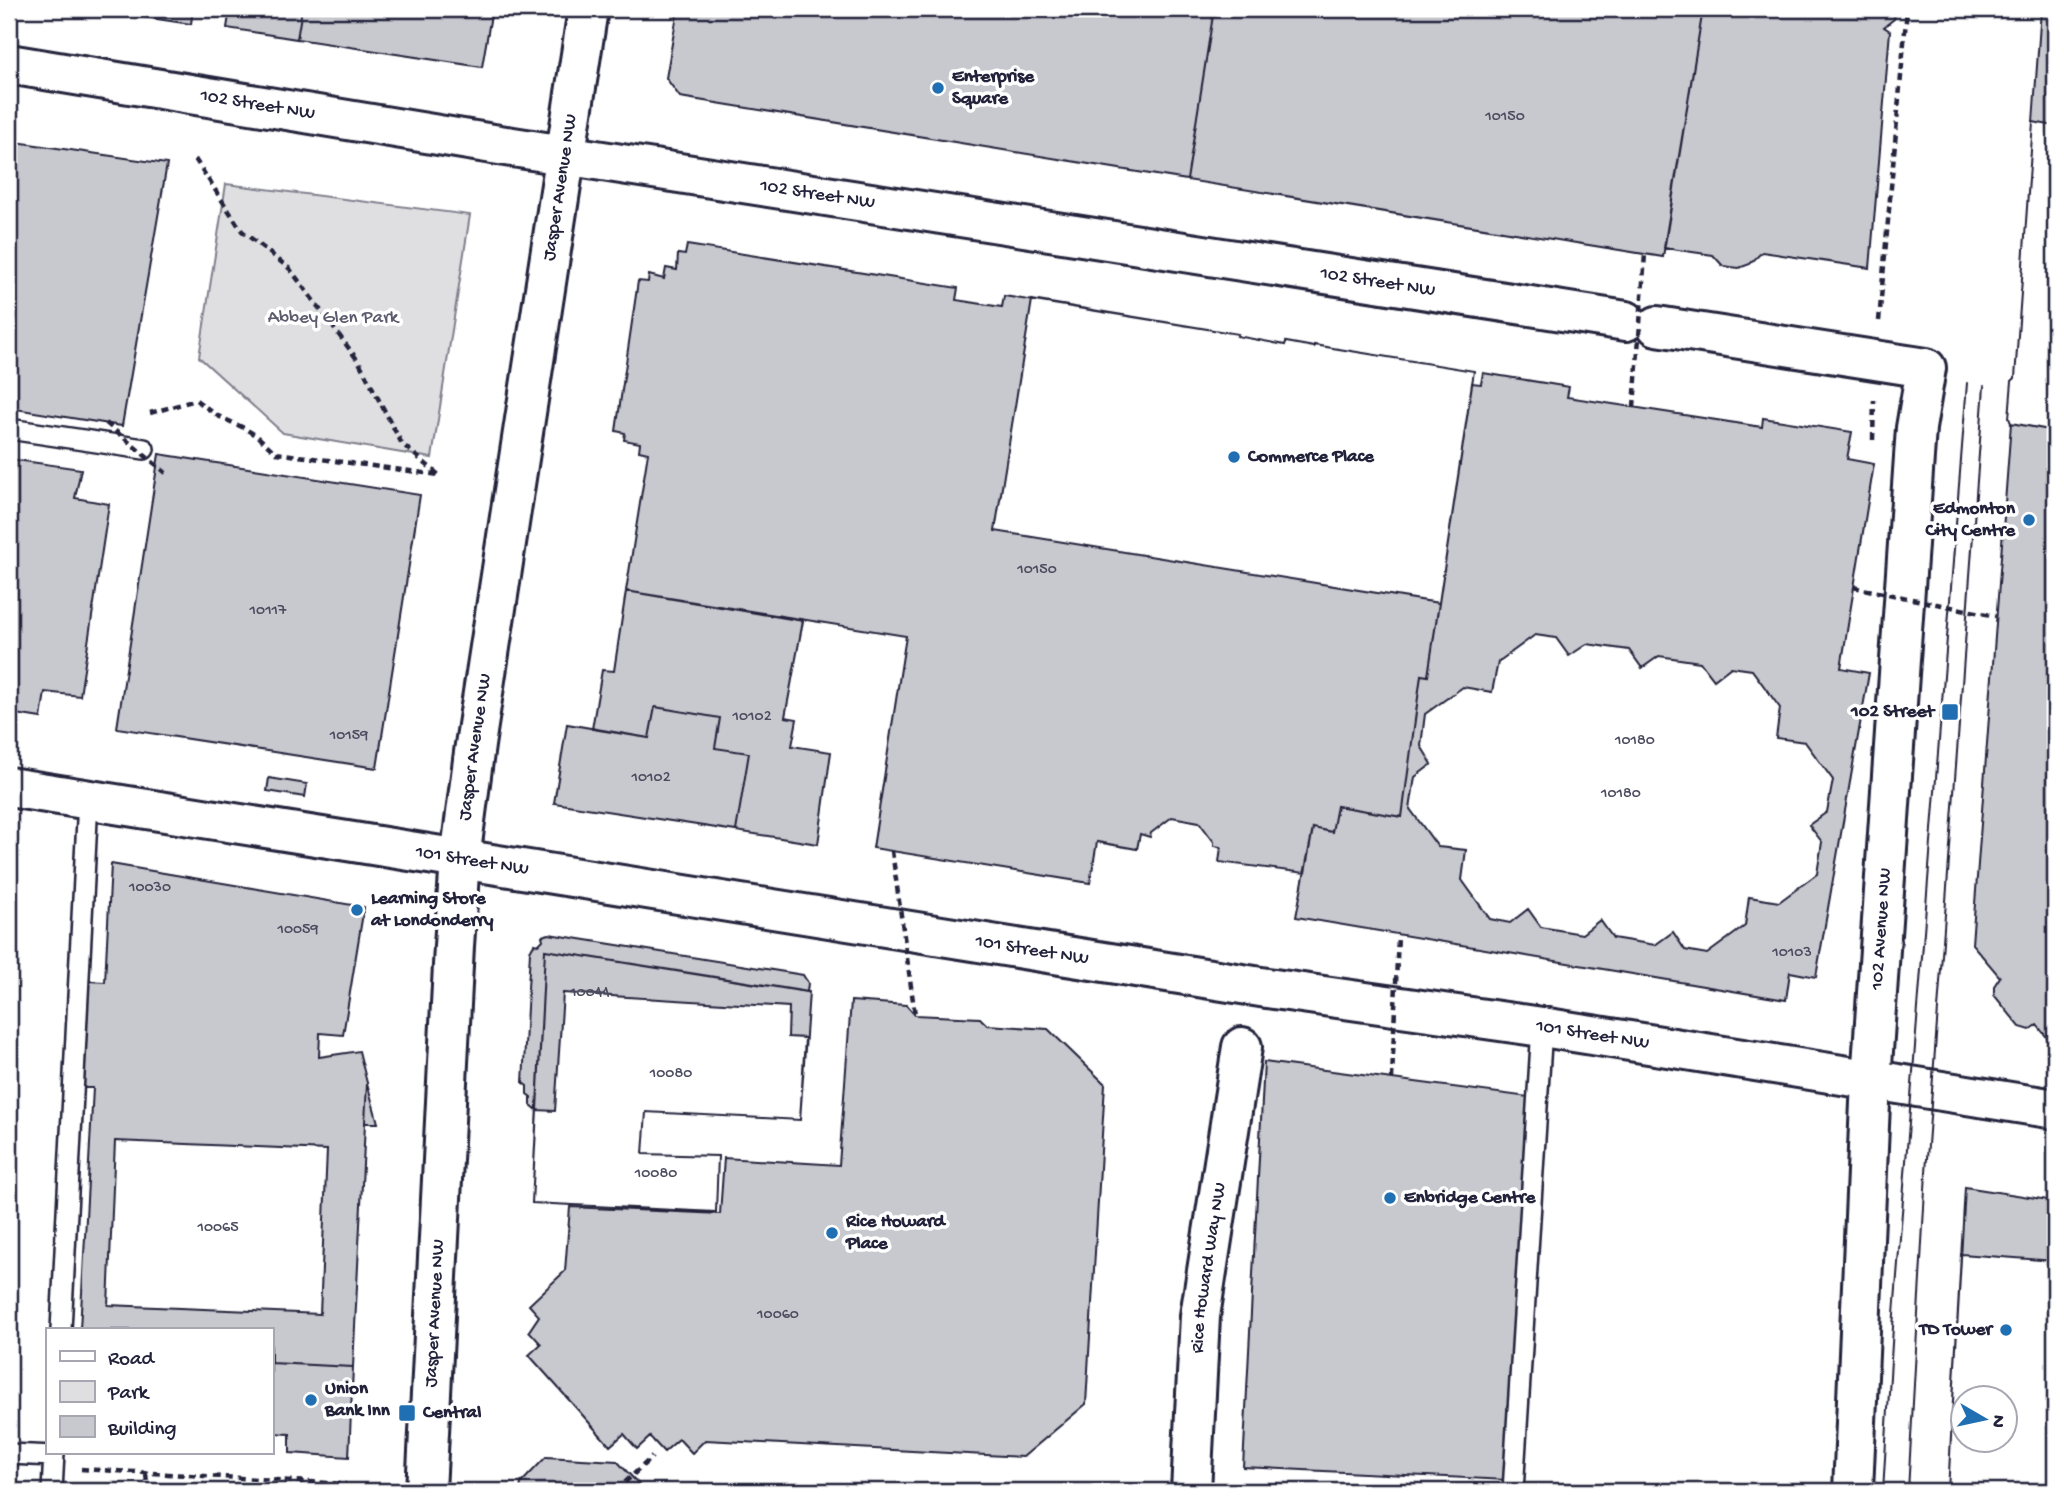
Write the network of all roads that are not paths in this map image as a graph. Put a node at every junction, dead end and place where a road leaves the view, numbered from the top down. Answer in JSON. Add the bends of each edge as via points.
{"nodes":[{"id":1,"x":589,"y":9,"type":"edge"},
{"id":2,"x":9,"y":64,"type":"edge"},
{"id":3,"x":566,"y":156,"type":"junction"},
{"id":4,"x":1926,"y":368,"type":"joint"},
{"id":5,"x":9,"y":429,"type":"edge"},
{"id":6,"x":144,"y":449,"type":"dead end"},
{"id":7,"x":9,"y":787,"type":"edge"},
{"id":8,"x":88,"y":800,"type":"junction"},
{"id":9,"x":460,"y":859,"type":"junction"},
{"id":10,"x":1542,"y":1027,"type":"junction"},
{"id":11,"x":1242,"y":1047,"type":"dead end"},
{"id":12,"x":1871,"y":1080,"type":"junction"},
{"id":13,"x":2055,"y":1109,"type":"edge"},
{"id":14,"x":61,"y":1328,"type":"edge"},
{"id":15,"x":9,"y":1454,"type":"edge"},
{"id":16,"x":54,"y":1455,"type":"edge"},
{"id":17,"x":52,"y":1491,"type":"edge"},
{"id":18,"x":426,"y":1491,"type":"edge"},
{"id":19,"x":1191,"y":1491,"type":"edge"},
{"id":20,"x":1513,"y":1491,"type":"edge"},
{"id":21,"x":1853,"y":1491,"type":"edge"}],
"edges":[{"from":1,"to":3,"type":"main road","name":"Jasper Avenue NW"},
{"from":2,"to":3,"type":"main road","name":"102 Street NW"},
{"from":3,"to":4,"type":"main road","name":"102 Street NW"},
{"from":3,"to":9,"type":"main road","name":"Jasper Avenue NW"},
{"from":4,"to":12,"type":"main road","name":"102 Avenue NW","via":[[1916,428]]},
{"from":5,"to":6,"type":"lane"},
{"from":7,"to":8,"type":"main road","name":"101 Street NW"},
{"from":8,"to":9,"type":"main road","name":"101 Street NW"},
{"from":8,"to":14,"type":"lane"},
{"from":9,"to":10,"type":"main road","name":"101 Street NW","via":[[1268,988]]},
{"from":9,"to":18,"type":"main road","name":"Jasper Avenue NW"},
{"from":10,"to":12,"type":"main road","name":"101 Street NW"},
{"from":10,"to":20,"type":"lane"},
{"from":11,"to":19,"type":"main road","name":"Rice Howard Way NW","via":[[1200,1316]]},
{"from":12,"to":13,"type":"main road","name":"101 Street NW"},
{"from":12,"to":21,"type":"main road","name":"102 Avenue NW"},
{"from":15,"to":16,"type":"lane"},
{"from":16,"to":17,"type":"lane"}]}
